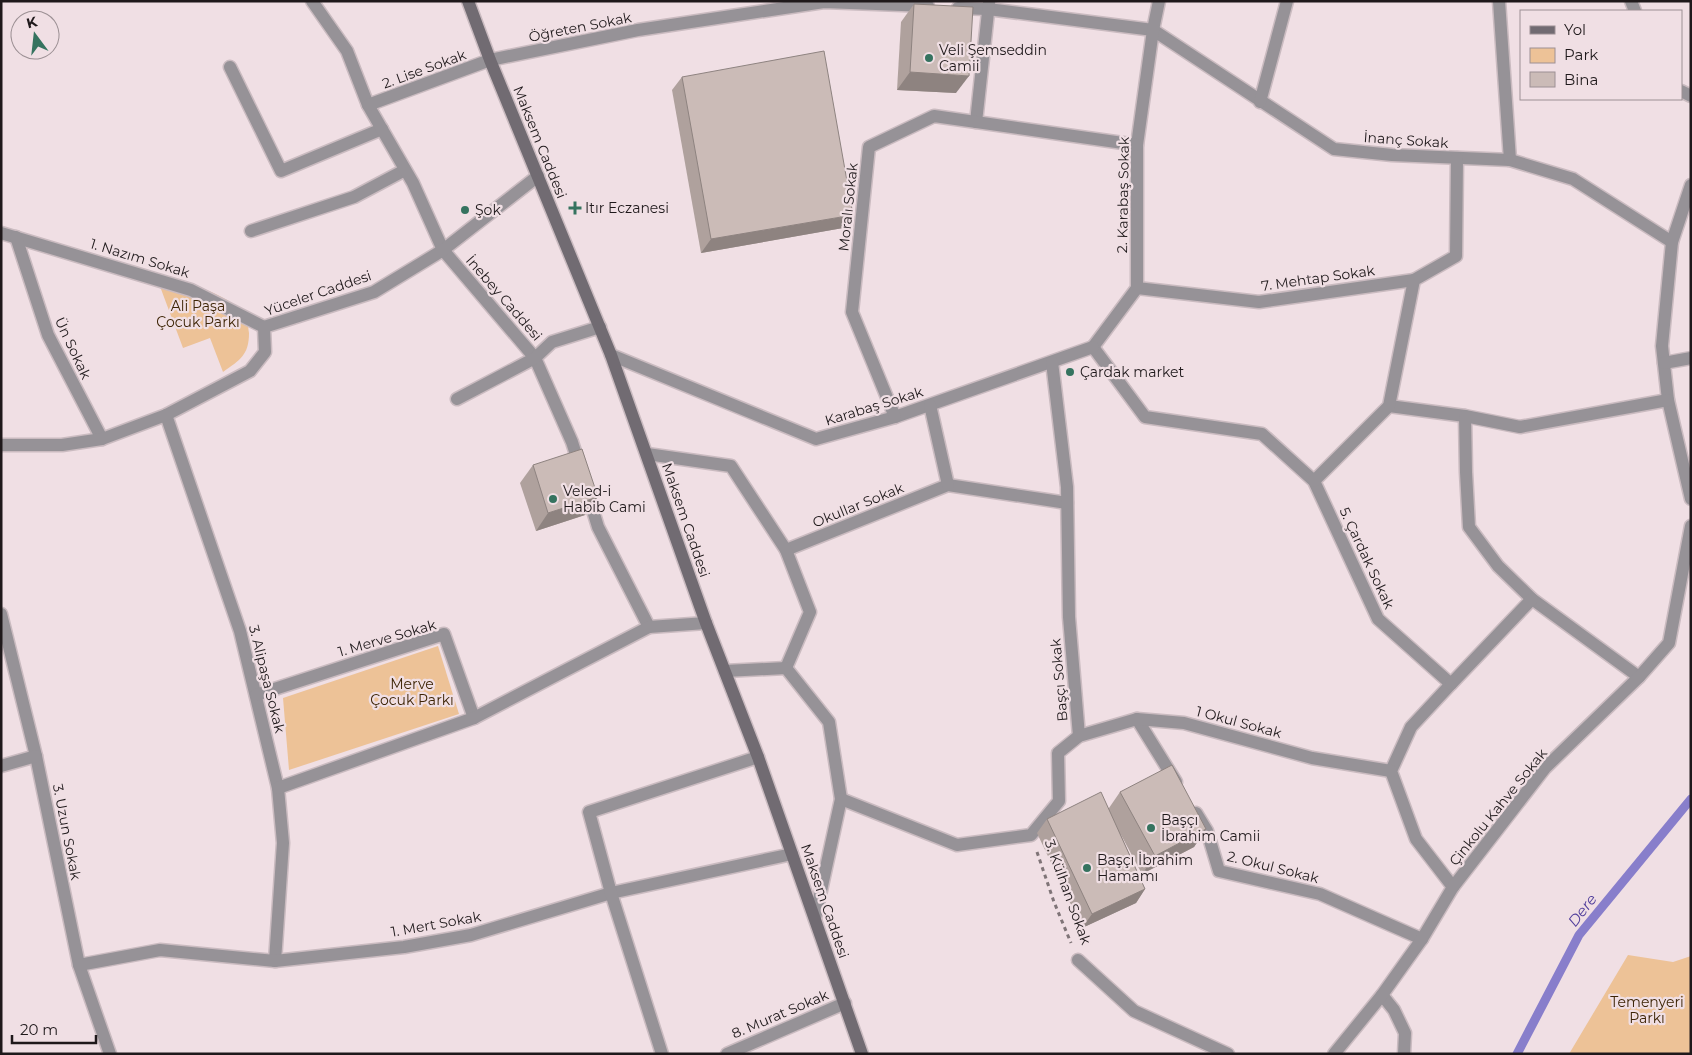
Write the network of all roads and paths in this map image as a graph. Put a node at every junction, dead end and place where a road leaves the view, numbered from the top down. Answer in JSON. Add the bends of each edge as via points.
{"nodes":[{"id":1,"x":312,"y":1,"type":"edge"},
{"id":2,"x":468,"y":1,"type":"edge"},
{"id":3,"x":1159,"y":1,"type":"edge"},
{"id":4,"x":1288,"y":1,"type":"edge"},
{"id":5,"x":1499,"y":1,"type":"edge"},
{"id":6,"x":988,"y":5,"type":"edge"},
{"id":7,"x":1153,"y":30,"type":"junction"},
{"id":8,"x":490,"y":60,"type":"junction"},
{"id":9,"x":230,"y":67,"type":"dead end"},
{"id":10,"x":1260,"y":102,"type":"junction"},
{"id":11,"x":368,"y":105,"type":"junction"},
{"id":12,"x":976,"y":122,"type":"junction"},
{"id":13,"x":382,"y":129,"type":"junction"},
{"id":14,"x":1137,"y":145,"type":"junction"},
{"id":15,"x":1457,"y":158,"type":"junction"},
{"id":16,"x":1510,"y":160,"type":"junction"},
{"id":17,"x":405,"y":170,"type":"junction"},
{"id":18,"x":538,"y":176,"type":"junction"},
{"id":19,"x":1691,"y":185,"type":"edge"},
{"id":20,"x":251,"y":231,"type":"dead end"},
{"id":21,"x":1,"y":233,"type":"edge"},
{"id":22,"x":16,"y":237,"type":"junction"},
{"id":23,"x":1672,"y":242,"type":"junction"},
{"id":24,"x":443,"y":250,"type":"junction"},
{"id":25,"x":1414,"y":280,"type":"junction"},
{"id":26,"x":1137,"y":288,"type":"junction"},
{"id":27,"x":264,"y":327,"type":"junction"},
{"id":28,"x":600,"y":328,"type":"junction"},
{"id":29,"x":1092,"y":347,"type":"junction"},
{"id":30,"x":611,"y":355,"type":"junction"},
{"id":31,"x":535,"y":358,"type":"junction"},
{"id":32,"x":1691,"y":358,"type":"edge"},
{"id":33,"x":1052,"y":362,"type":"junction"},
{"id":34,"x":1664,"y":363,"type":"junction"},
{"id":35,"x":457,"y":399,"type":"dead end"},
{"id":36,"x":1668,"y":400,"type":"junction"},
{"id":37,"x":930,"y":405,"type":"junction"},
{"id":38,"x":1389,"y":406,"type":"junction"},
{"id":39,"x":166,"y":415,"type":"junction"},
{"id":40,"x":1465,"y":416,"type":"junction"},
{"id":41,"x":895,"y":417,"type":"junction"},
{"id":42,"x":102,"y":439,"type":"junction"},
{"id":43,"x":1,"y":445,"type":"edge"},
{"id":44,"x":647,"y":454,"type":"junction"},
{"id":45,"x":1688,"y":477,"type":"edge"},
{"id":46,"x":1314,"y":481,"type":"junction"},
{"id":47,"x":948,"y":485,"type":"junction"},
{"id":48,"x":1691,"y":499,"type":"edge"},
{"id":49,"x":1067,"y":504,"type":"junction"},
{"id":50,"x":1691,"y":526,"type":"edge"},
{"id":51,"x":786,"y":550,"type":"junction"},
{"id":52,"x":1532,"y":598,"type":"junction"},
{"id":53,"x":1,"y":614,"type":"edge"},
{"id":54,"x":706,"y":623,"type":"junction"},
{"id":55,"x":649,"y":628,"type":"junction"},
{"id":56,"x":786,"y":668,"type":"junction"},
{"id":57,"x":725,"y":671,"type":"junction"},
{"id":58,"x":1639,"y":677,"type":"junction"},
{"id":59,"x":1451,"y":684,"type":"junction"},
{"id":60,"x":256,"y":694,"type":"junction"},
{"id":61,"x":474,"y":718,"type":"junction"},
{"id":62,"x":1137,"y":719,"type":"junction"},
{"id":63,"x":1080,"y":736,"type":"junction"},
{"id":64,"x":36,"y":756,"type":"junction"},
{"id":65,"x":758,"y":757,"type":"junction"},
{"id":66,"x":1,"y":766,"type":"edge"},
{"id":67,"x":1391,"y":771,"type":"junction"},
{"id":68,"x":278,"y":788,"type":"junction"},
{"id":69,"x":841,"y":799,"type":"junction"},
{"id":70,"x":1031,"y":835,"type":"junction"},
{"id":71,"x":792,"y":854,"type":"junction"},
{"id":72,"x":1453,"y":887,"type":"junction"},
{"id":73,"x":611,"y":893,"type":"junction"},
{"id":74,"x":815,"y":918,"type":"junction"},
{"id":75,"x":1422,"y":939,"type":"junction"},
{"id":76,"x":1078,"y":960,"type":"joint"},
{"id":77,"x":275,"y":961,"type":"junction"},
{"id":78,"x":79,"y":966,"type":"junction"},
{"id":79,"x":1382,"y":995,"type":"junction"},
{"id":80,"x":845,"y":1003,"type":"junction"},
{"id":81,"x":110,"y":1054,"type":"edge"},
{"id":82,"x":662,"y":1054,"type":"edge"},
{"id":83,"x":727,"y":1054,"type":"edge"},
{"id":84,"x":862,"y":1054,"type":"edge"},
{"id":85,"x":1228,"y":1054,"type":"edge"},
{"id":86,"x":1334,"y":1054,"type":"edge"},
{"id":87,"x":1404,"y":1054,"type":"edge"}],
"edges":[{"from":1,"to":11,"type":"street","name":"İnebey Caddesi","via":[[347,52]]},
{"from":2,"to":8,"type":"main road","name":"Maksem Caddesi"},
{"from":3,"to":7,"type":"street","name":"2. Karabaş Sokak"},
{"from":4,"to":10,"type":"street"},
{"from":5,"to":16,"type":"street"},
{"from":6,"to":7,"type":"street","name":"Öğreten Sokak"},
{"from":6,"to":8,"type":"street","name":"Öğreten Sokak","via":[[945,7],[824,2],[638,30]]},
{"from":6,"to":12,"type":"street"},
{"from":7,"to":10,"type":"street","name":"İnanç Sokak"},
{"from":7,"to":14,"type":"street","name":"2. Karabaş Sokak"},
{"from":8,"to":11,"type":"street","name":"2. Lise Sokak"},
{"from":8,"to":18,"type":"main road","name":"Maksem Caddesi"},
{"from":9,"to":13,"type":"street","via":[[281,171]]},
{"from":10,"to":15,"type":"street","name":"İnanç Sokak","via":[[1334,150]]},
{"from":11,"to":13,"type":"street","name":"İnebey Caddesi"},
{"from":12,"to":14,"type":"street","name":"Moralı Sokak"},
{"from":12,"to":41,"type":"street","name":"Moralı Sokak","via":[[934,116],[870,147],[852,312]]},
{"from":13,"to":17,"type":"street","name":"İnebey Caddesi"},
{"from":14,"to":26,"type":"street","name":"2. Karabaş Sokak"},
{"from":15,"to":16,"type":"street","name":"İnanç Sokak"},
{"from":15,"to":25,"type":"street","via":[[1456,256]]},
{"from":16,"to":23,"type":"street","name":"İnanç Sokak","via":[[1574,179]]},
{"from":17,"to":20,"type":"street","via":[[354,197]]},
{"from":17,"to":24,"type":"street","name":"İnebey Caddesi"},
{"from":18,"to":24,"type":"street","name":"Yüceler Caddesi"},
{"from":18,"to":28,"type":"main road","name":"Maksem Caddesi"},
{"from":19,"to":23,"type":"street"},
{"from":21,"to":22,"type":"street","name":"1. Nazım Sokak"},
{"from":22,"to":27,"type":"street","name":"1. Nazım Sokak","via":[[191,290]]},
{"from":22,"to":42,"type":"street","name":"Ün Sokak","via":[[48,335]]},
{"from":23,"to":34,"type":"street","via":[[1662,346]]},
{"from":24,"to":27,"type":"street","name":"Yüceler Caddesi","via":[[374,292]]},
{"from":24,"to":31,"type":"street","name":"İnebey Caddesi"},
{"from":25,"to":26,"type":"street","name":"7. Mehtap Sokak","via":[[1259,302]]},
{"from":25,"to":38,"type":"street"},
{"from":26,"to":29,"type":"street"},
{"from":27,"to":39,"type":"street","name":"Yüceler Caddesi","via":[[265,352],[250,372]]},
{"from":28,"to":30,"type":"main road","name":"Maksem Caddesi"},
{"from":28,"to":31,"type":"street","via":[[552,342]]},
{"from":29,"to":33,"type":"street","name":"Karabaş Sokak"},
{"from":29,"to":46,"type":"street","name":"5. Çardak Sokak","via":[[1145,417],[1262,434]]},
{"from":30,"to":41,"type":"street","name":"Karabaş Sokak","via":[[816,440]]},
{"from":30,"to":44,"type":"main road","name":"Maksem Caddesi"},
{"from":31,"to":35,"type":"street"},
{"from":31,"to":55,"type":"street","name":"İnebey Caddesi","via":[[572,442],[598,527]]},
{"from":32,"to":34,"type":"street"},
{"from":33,"to":37,"type":"street","name":"Karabaş Sokak"},
{"from":33,"to":49,"type":"street","name":"Başçı Sokak"},
{"from":34,"to":36,"type":"street"},
{"from":36,"to":40,"type":"street","via":[[1520,427]]},
{"from":36,"to":45,"type":"street"},
{"from":37,"to":41,"type":"street","name":"Karabaş Sokak"},
{"from":37,"to":47,"type":"street"},
{"from":38,"to":40,"type":"street"},
{"from":38,"to":46,"type":"street"},
{"from":39,"to":42,"type":"street","name":"Yüceler Caddesi"},
{"from":39,"to":60,"type":"street","name":"3. Alipaşa Sokak","via":[[240,631]]},
{"from":40,"to":52,"type":"street","via":[[1469,527],[1498,566]]},
{"from":42,"to":43,"type":"street","name":"Yüceler Caddesi","via":[[62,445]]},
{"from":44,"to":51,"type":"street","via":[[731,466]]},
{"from":44,"to":54,"type":"main road","name":"Maksem Caddesi"},
{"from":45,"to":48,"type":"street"},
{"from":46,"to":59,"type":"street","name":"5. Çardak Sokak","via":[[1378,619]]},
{"from":47,"to":49,"type":"street"},
{"from":47,"to":51,"type":"street","name":"Okullar Sokak"},
{"from":49,"to":63,"type":"street","name":"Başçı Sokak","via":[[1069,617]]},
{"from":50,"to":58,"type":"street","name":"Çinkolu Kahve Sokak","via":[[1669,643]]},
{"from":51,"to":56,"type":"street","via":[[810,612]]},
{"from":52,"to":58,"type":"street"},
{"from":52,"to":59,"type":"street"},
{"from":53,"to":64,"type":"street","name":"3. Uzun Sokak"},
{"from":54,"to":55,"type":"street"},
{"from":54,"to":57,"type":"main road","name":"Maksem Caddesi"},
{"from":55,"to":61,"type":"street"},
{"from":56,"to":57,"type":"street"},
{"from":56,"to":69,"type":"street","via":[[829,722]]},
{"from":57,"to":65,"type":"main road","name":"Maksem Caddesi"},
{"from":58,"to":72,"type":"street","name":"Çinkolu Kahve Sokak","via":[[1545,768]]},
{"from":59,"to":67,"type":"street","via":[[1411,727]]},
{"from":60,"to":61,"type":"street","name":"1. Merve Sokak","via":[[444,634]]},
{"from":60,"to":68,"type":"street","name":"3. Alipaşa Sokak"},
{"from":61,"to":68,"type":"street"},
{"from":62,"to":63,"type":"street","name":"1 Okul Sokak"},
{"from":62,"to":67,"type":"street","name":"1 Okul Sokak","via":[[1184,723],[1312,758]]},
{"from":62,"to":75,"type":"street","name":"2. Okul Sokak","via":[[1208,831],[1219,871],[1320,894]]},
{"from":63,"to":70,"type":"street","name":"Başçı Sokak","via":[[1058,753],[1059,801]]},
{"from":64,"to":66,"type":"street"},
{"from":64,"to":78,"type":"street","name":"3. Uzun Sokak"},
{"from":65,"to":71,"type":"main road","name":"Maksem Caddesi"},
{"from":65,"to":73,"type":"street","via":[[589,812]]},
{"from":67,"to":72,"type":"street","via":[[1416,839]]},
{"from":68,"to":77,"type":"street","name":"3. Alipaşa Sokak","via":[[283,843]]},
{"from":69,"to":70,"type":"street","via":[[957,845]]},
{"from":69,"to":74,"type":"street"},
{"from":70,"to":76,"type":"path","name":"3. Külhan Sokak"},
{"from":71,"to":73,"type":"street","name":"1. Mert Sokak"},
{"from":71,"to":74,"type":"main road","name":"Maksem Caddesi"},
{"from":72,"to":75,"type":"street","name":"Çinkolu Kahve Sokak"},
{"from":73,"to":77,"type":"street","name":"1. Mert Sokak","via":[[472,936]]},
{"from":73,"to":82,"type":"street"},
{"from":74,"to":80,"type":"main road","name":"Maksem Caddesi"},
{"from":75,"to":79,"type":"street","name":"Çinkolu Kahve Sokak"},
{"from":76,"to":85,"type":"street","name":"3. Külhan Sokak","via":[[1134,1012]]},
{"from":77,"to":78,"type":"street","name":"1. Mert Sokak","via":[[160,950]]},
{"from":78,"to":81,"type":"street","name":"3. Uzun Sokak"},
{"from":79,"to":86,"type":"street","name":"Çinkolu Kahve Sokak"},
{"from":79,"to":87,"type":"street","via":[[1405,1033]]},
{"from":80,"to":83,"type":"street","name":"8. Murat Sokak"},
{"from":80,"to":84,"type":"main road","name":"Maksem Caddesi"}]}
